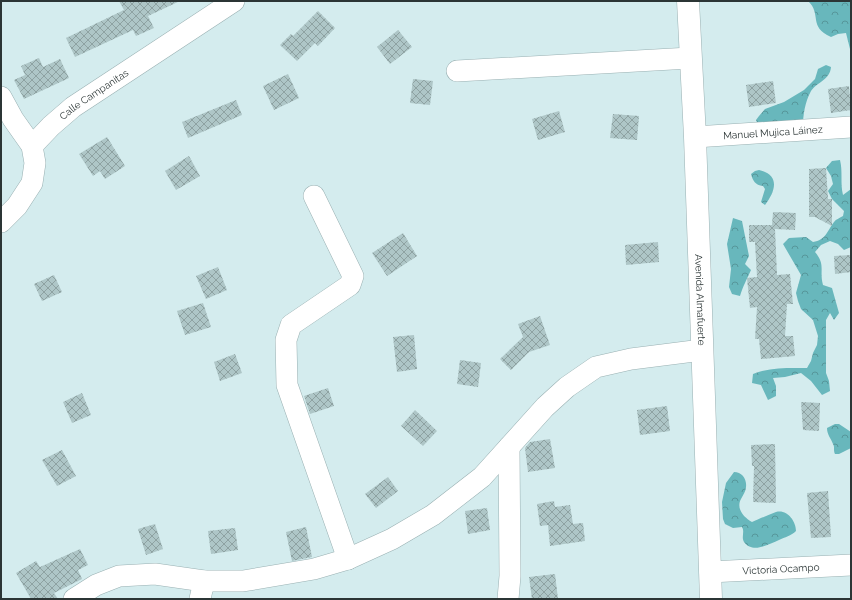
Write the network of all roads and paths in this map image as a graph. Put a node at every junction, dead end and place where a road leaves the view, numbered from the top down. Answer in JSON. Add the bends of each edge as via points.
{"nodes":[{"id":1,"x":234,"y":1,"type":"edge"},
{"id":2,"x":688,"y":1,"type":"edge"},
{"id":3,"x":690,"y":58,"type":"junction"},
{"id":4,"x":457,"y":71,"type":"dead end"},
{"id":5,"x":1,"y":97,"type":"edge"},
{"id":6,"x":851,"y":127,"type":"edge"},
{"id":7,"x":695,"y":137,"type":"junction"},
{"id":8,"x":32,"y":146,"type":"junction"},
{"id":9,"x":314,"y":196,"type":"dead end"},
{"id":10,"x":1,"y":222,"type":"edge"},
{"id":11,"x":702,"y":350,"type":"junction"},
{"id":12,"x":509,"y":447,"type":"junction"},
{"id":13,"x":348,"y":559,"type":"junction"},
{"id":14,"x":851,"y":565,"type":"edge"},
{"id":15,"x":710,"y":572,"type":"junction"},
{"id":16,"x":202,"y":590,"type":"edge"},
{"id":17,"x":74,"y":599,"type":"edge"},
{"id":18,"x":508,"y":599,"type":"edge"},
{"id":19,"x":711,"y":599,"type":"edge"}],
"edges":[{"from":1,"to":8,"type":"street","name":"Calle Campanitas","via":[[73,107]]},
{"from":2,"to":3,"type":"street","name":"Avenida Almafuerte"},
{"from":3,"to":4,"type":"street"},
{"from":3,"to":7,"type":"street","name":"Avenida Almafuerte"},
{"from":5,"to":8,"type":"street"},
{"from":6,"to":7,"type":"street","name":"Manuel Mujica Láinez"},
{"from":7,"to":11,"type":"street","name":"Avenida Almafuerte"},
{"from":8,"to":10,"type":"street","via":[[35,163],[32,182],[18,206]]},
{"from":9,"to":13,"type":"street","via":[[353,276],[350,285],[290,324],[286,340],[287,385]]},
{"from":11,"to":12,"type":"street","via":[[631,359],[596,367],[567,387],[545,407]]},
{"from":11,"to":15,"type":"street","name":"Avenida Almafuerte"},
{"from":12,"to":13,"type":"street","via":[[482,477],[433,515],[392,539]]},
{"from":12,"to":18,"type":"street"},
{"from":13,"to":16,"type":"street","via":[[314,570]]},
{"from":14,"to":15,"type":"street","name":"Victoria Ocampo"},
{"from":15,"to":19,"type":"street","name":"Avenida Almafuerte"},
{"from":16,"to":17,"type":"street","via":[[155,574],[119,576],[96,585]]}]}
